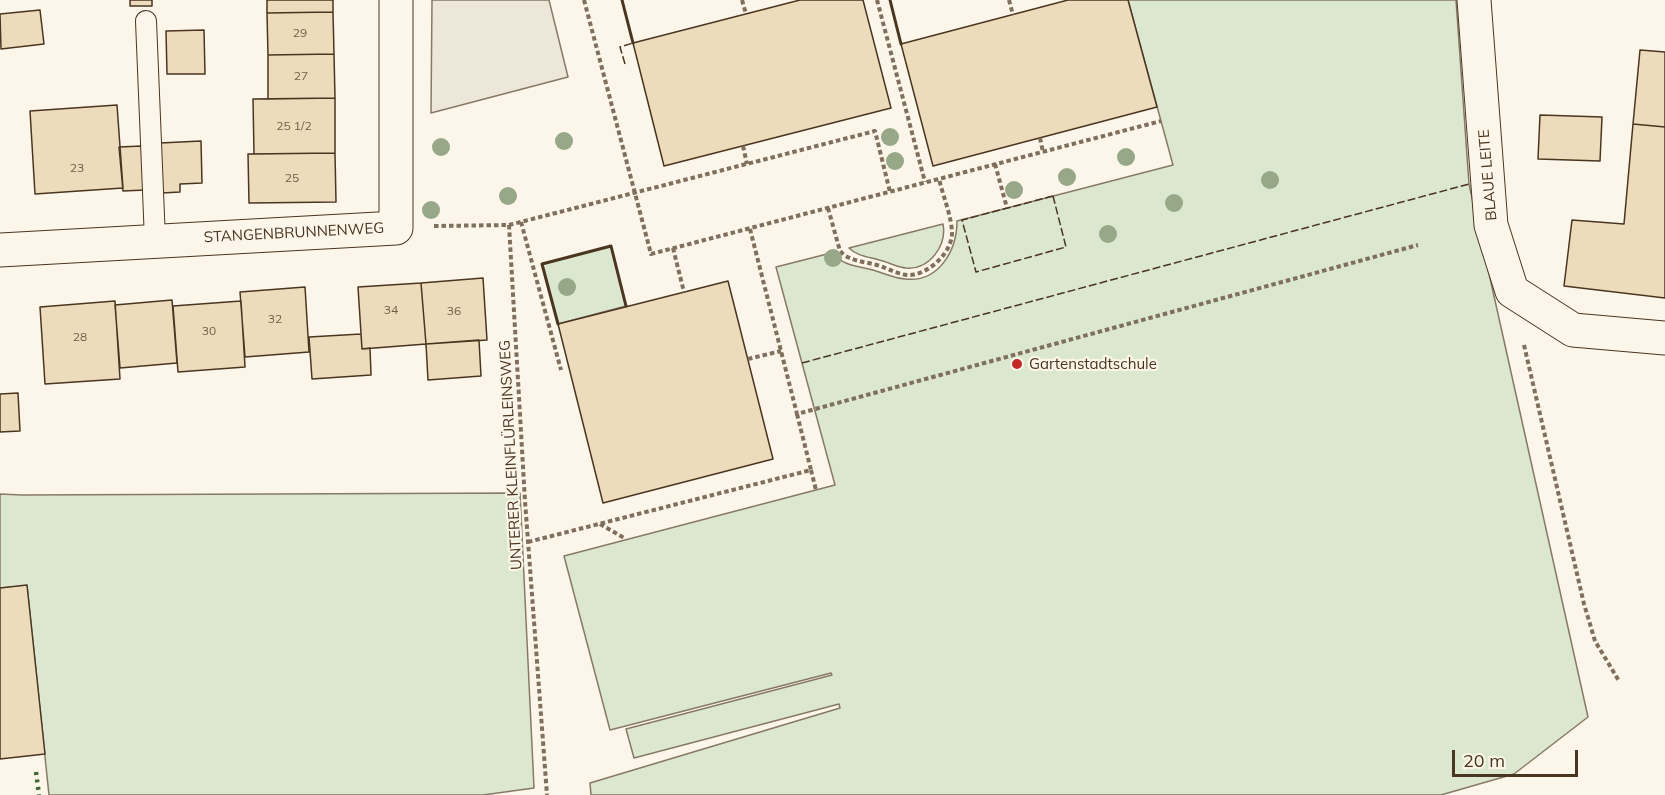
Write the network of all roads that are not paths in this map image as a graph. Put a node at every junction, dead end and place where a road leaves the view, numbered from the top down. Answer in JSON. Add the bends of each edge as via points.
{"nodes":[{"id":1,"x":396,"y":0,"type":"edge"},
{"id":2,"x":1474,"y":0,"type":"edge"},
{"id":3,"x":146,"y":21,"type":"dead end"},
{"id":4,"x":155,"y":240,"type":"junction"},
{"id":5,"x":0,"y":250,"type":"edge"},
{"id":6,"x":1665,"y":339,"type":"edge"}],
"edges":[{"from":1,"to":4,"type":"street","name":"STANGENBRUNNENWEG","via":[[396,228]]},
{"from":2,"to":6,"type":"street","name":"BLAUE LEITE","via":[[1491,225],[1512,291],[1573,330]]},
{"from":3,"to":4,"type":"lane"},
{"from":4,"to":5,"type":"street","name":"STANGENBRUNNENWEG"}]}
